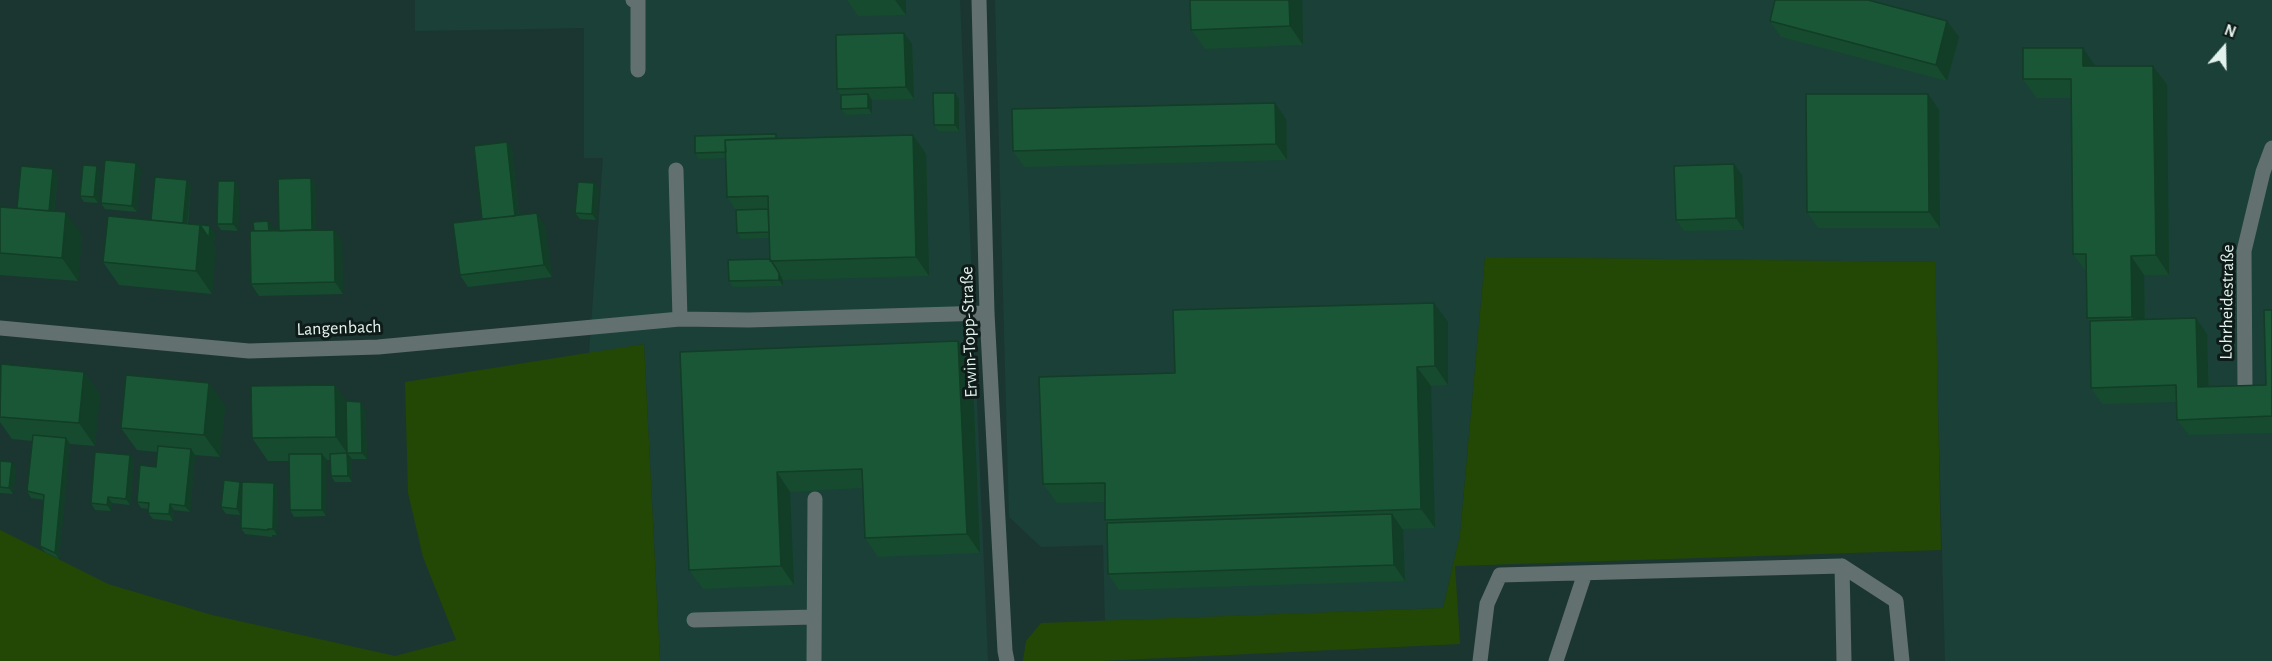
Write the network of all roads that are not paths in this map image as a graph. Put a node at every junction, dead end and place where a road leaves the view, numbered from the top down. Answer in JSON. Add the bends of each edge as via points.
{"nodes":[{"id":1,"x":633,"y":0,"type":"edge"},
{"id":2,"x":979,"y":0,"type":"edge"},
{"id":3,"x":638,"y":70,"type":"dead end"},
{"id":4,"x":2272,"y":148,"type":"edge"},
{"id":5,"x":676,"y":170,"type":"dead end"},
{"id":6,"x":987,"y":313,"type":"junction"},
{"id":7,"x":680,"y":319,"type":"junction"},
{"id":8,"x":0,"y":328,"type":"edge"},
{"id":9,"x":2245,"y":389,"type":"edge"},
{"id":10,"x":815,"y":499,"type":"edge"},
{"id":11,"x":1842,"y":566,"type":"junction"},
{"id":12,"x":1585,"y":573,"type":"junction"},
{"id":13,"x":813,"y":617,"type":"junction"},
{"id":14,"x":694,"y":620,"type":"dead end"},
{"id":15,"x":814,"y":661,"type":"edge"},
{"id":16,"x":1007,"y":661,"type":"edge"},
{"id":17,"x":1480,"y":661,"type":"edge"},
{"id":18,"x":1556,"y":661,"type":"edge"},
{"id":19,"x":1844,"y":661,"type":"edge"},
{"id":20,"x":1902,"y":661,"type":"edge"}],
"edges":[{"from":1,"to":3,"type":"street","via":[[638,0]]},
{"from":2,"to":6,"type":"street","name":"Erwin-Topp-Straße"},
{"from":4,"to":9,"type":"street","name":"Lohrheidestraße","via":[[2244,251]]},
{"from":5,"to":7,"type":"street"},
{"from":6,"to":7,"type":"street","name":"Langenbach"},
{"from":6,"to":16,"type":"street","name":"Erwin-Topp-Straße"},
{"from":7,"to":8,"type":"street","name":"Langenbach","via":[[378,347],[249,351]]},
{"from":10,"to":13,"type":"street"},
{"from":11,"to":12,"type":"street"},
{"from":11,"to":19,"type":"street"},
{"from":11,"to":20,"type":"street","via":[[1896,601]]},
{"from":12,"to":17,"type":"street","via":[[1500,575],[1487,604]]},
{"from":12,"to":18,"type":"street"},
{"from":13,"to":14,"type":"street"},
{"from":13,"to":15,"type":"street"}]}
